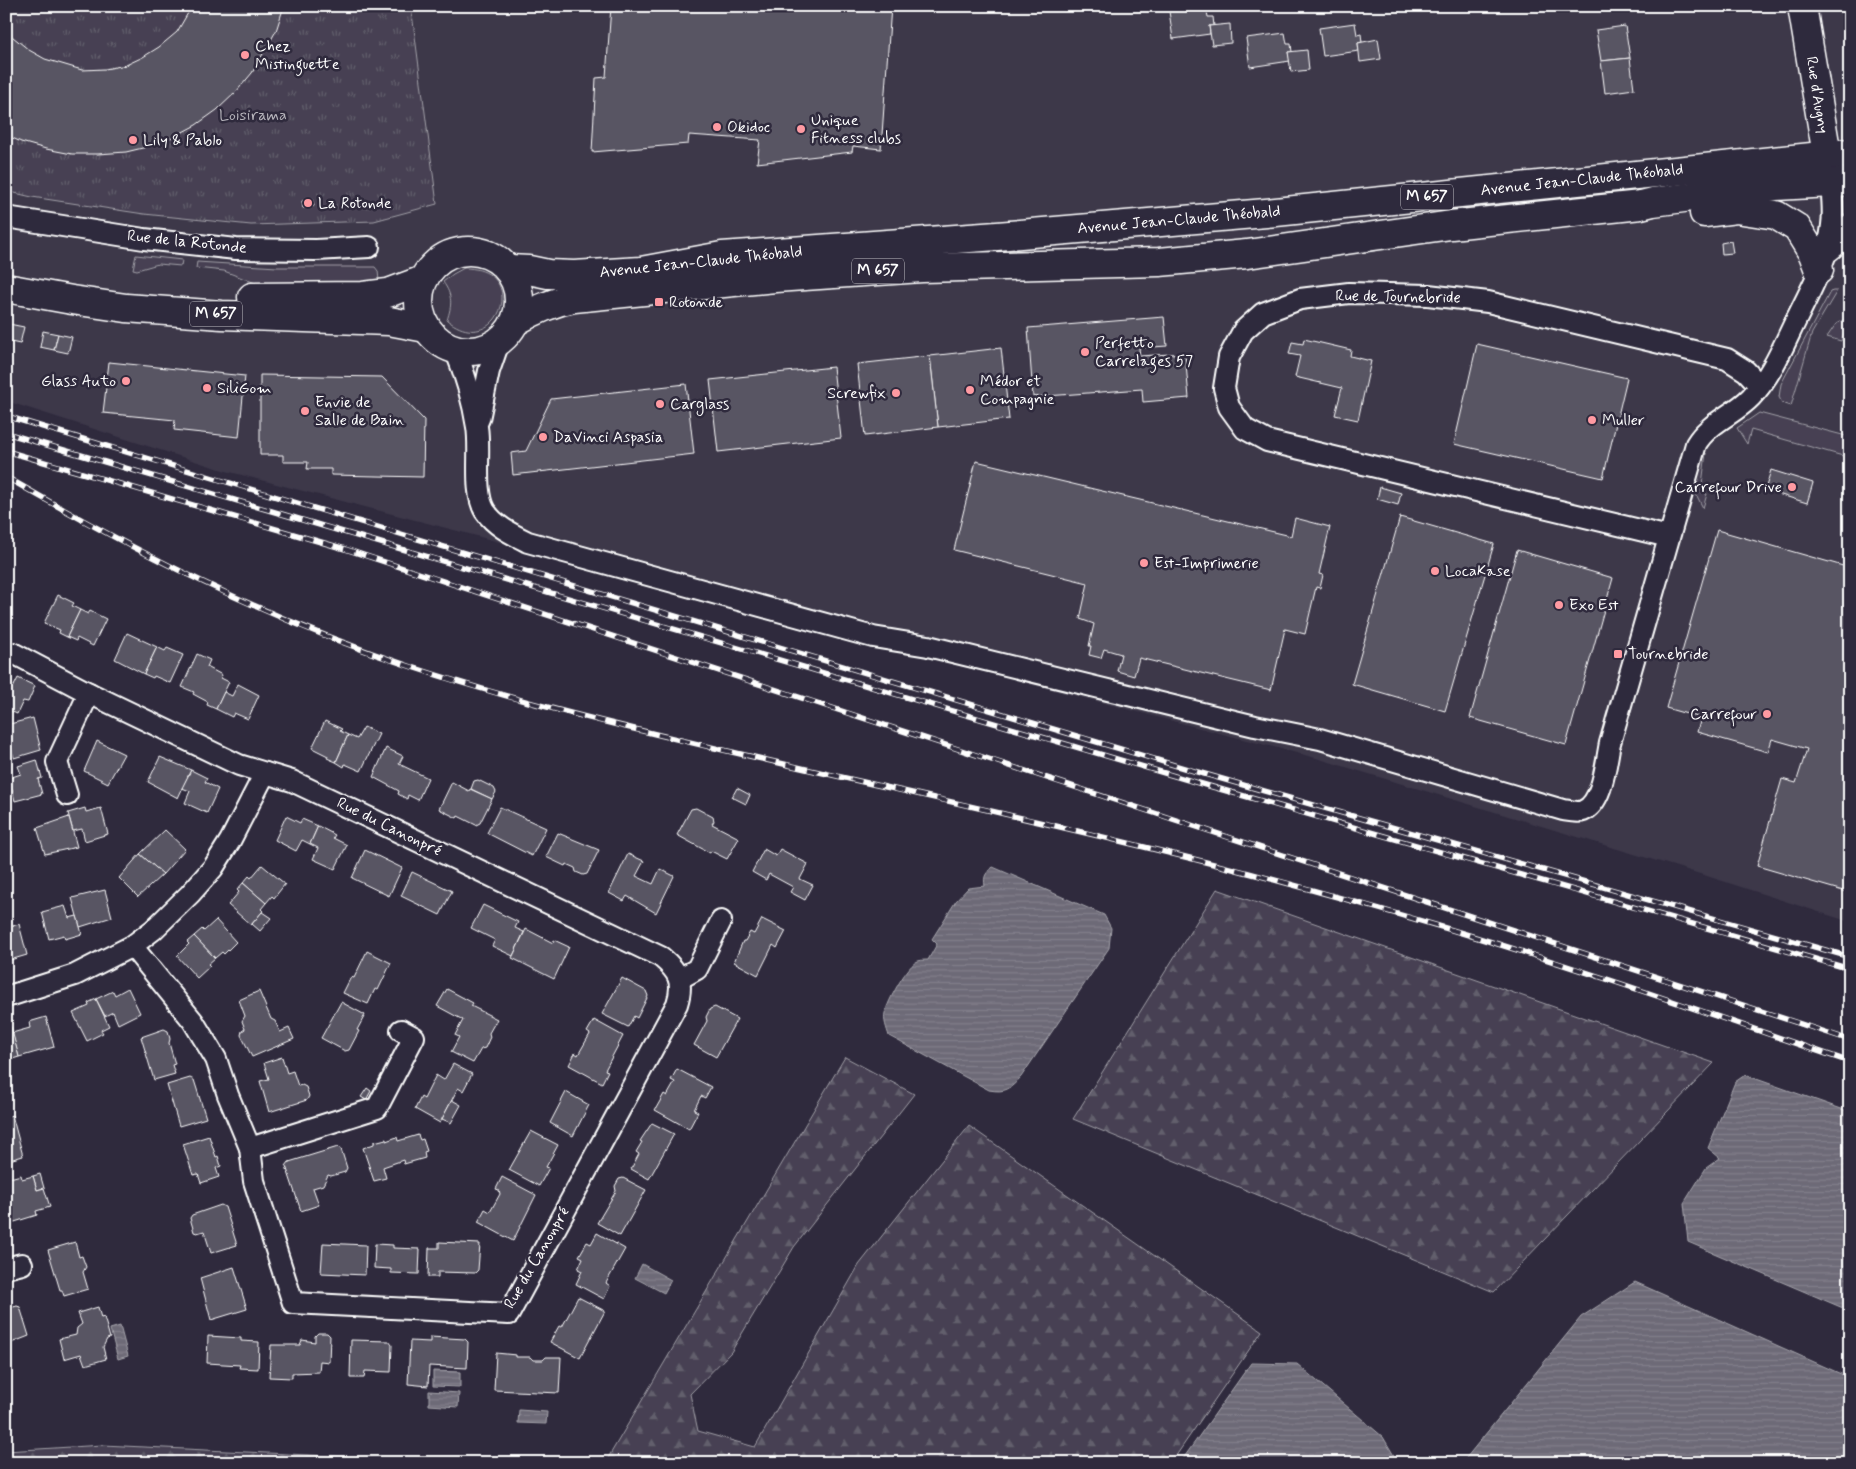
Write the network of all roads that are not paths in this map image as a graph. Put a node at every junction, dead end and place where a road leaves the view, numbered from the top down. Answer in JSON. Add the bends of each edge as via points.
{"nodes":[{"id":1,"x":1802,"y":6,"type":"edge"},
{"id":2,"x":1838,"y":153,"type":"edge"},
{"id":3,"x":1840,"y":182,"type":"edge"},
{"id":4,"x":6,"y":218,"type":"edge"},
{"id":5,"x":1850,"y":229,"type":"edge"},
{"id":6,"x":369,"y":247,"type":"dead end"},
{"id":7,"x":1247,"y":254,"type":"junction"},
{"id":8,"x":1823,"y":259,"type":"junction"},
{"id":9,"x":509,"y":269,"type":"junction"},
{"id":10,"x":6,"y":272,"type":"edge"},
{"id":11,"x":423,"y":280,"type":"junction"},
{"id":12,"x":6,"y":288,"type":"edge"},
{"id":13,"x":426,"y":328,"type":"junction"},
{"id":14,"x":507,"y":331,"type":"junction"},
{"id":15,"x":455,"y":349,"type":"junction"},
{"id":16,"x":1760,"y":386,"type":"junction"},
{"id":17,"x":478,"y":428,"type":"junction"},
{"id":18,"x":1668,"y":537,"type":"junction"},
{"id":19,"x":13,"y":653,"type":"dead end"},
{"id":20,"x":89,"y":693,"type":"junction"},
{"id":21,"x":265,"y":773,"type":"junction"},
{"id":22,"x":67,"y":795,"type":"dead end"},
{"id":23,"x":721,"y":921,"type":"dead end"},
{"id":24,"x":132,"y":946,"type":"junction"},
{"id":25,"x":679,"y":979,"type":"junction"},
{"id":26,"x":6,"y":997,"type":"edge"},
{"id":27,"x":401,"y":1030,"type":"dead end"},
{"id":28,"x":250,"y":1148,"type":"junction"}],
"edges":[{"from":1,"to":2,"type":"main road","name":"Rue d'Augny"},
{"from":2,"to":3,"type":"main road","name":"Rue d'Augny"},
{"from":2,"to":9,"type":"main road","name":"Avenue Jean-Claude Théobald","number":"M 657","via":[[1266,213],[722,256],[642,271],[574,275]]},
{"from":3,"to":7,"type":"main road","name":"Avenue Jean-Claude Théobald","number":"M 657","via":[[1776,186],[1641,205],[1451,225]]},
{"from":3,"to":8,"type":"street"},
{"from":4,"to":6,"type":"street","name":"Rue de la Rotonde","via":[[236,249]]},
{"from":5,"to":8,"type":"main road"},
{"from":7,"to":8,"type":"main road","via":[[1438,245],[1736,209],[1776,215],[1797,228],[1813,254]]},
{"from":7,"to":14,"type":"main road","name":"Avenue Jean-Claude Théobald","number":"M 657","via":[[1160,262],[922,268],[775,278],[574,298],[533,310]]},
{"from":8,"to":16,"type":"street"},
{"from":9,"to":11,"type":"main road","via":[[489,254],[466,250],[443,257]]},
{"from":9,"to":14,"type":"main road","via":[[518,285],[520,303]]},
{"from":10,"to":11,"type":"main road","number":"M 657","via":[[66,283],[263,298],[363,296],[388,293]]},
{"from":11,"to":13,"type":"main road","via":[[419,296]]},
{"from":12,"to":13,"type":"main road","number":"M 657","via":[[126,308],[389,321]]},
{"from":13,"to":15,"type":"main road","via":[[439,341]]},
{"from":14,"to":15,"type":"main road","via":[[478,350]]},
{"from":14,"to":17,"type":"street","via":[[489,371]]},
{"from":15,"to":17,"type":"street"},
{"from":16,"to":18,"type":"street","via":[[1749,399],[1698,440]]},
{"from":16,"to":18,"type":"street","name":"Rue de Tournebride","via":[[1746,371],[1721,357],[1502,304],[1428,295],[1349,293],[1300,299],[1263,313],[1243,331],[1229,357],[1224,388],[1229,407],[1245,429],[1267,441]]},
{"from":17,"to":18,"type":"street","via":[[480,495],[485,510],[498,524],[528,542],[873,637],[928,646],[1320,739],[1563,810],[1582,812],[1594,803],[1601,786]]},
{"from":19,"to":20,"type":"street","name":"Rue du Canonpré"},
{"from":20,"to":21,"type":"street","name":"Rue du Canonpré","via":[[238,765]]},
{"from":20,"to":22,"type":"street","via":[[57,762]]},
{"from":21,"to":24,"type":"street","via":[[213,868],[153,930]]},
{"from":21,"to":25,"type":"street","name":"Rue du Canonpré","via":[[292,781],[661,957],[672,966]]},
{"from":23,"to":25,"type":"street","via":[[697,969]]},
{"from":24,"to":26,"type":"street","via":[[74,975]]},
{"from":24,"to":28,"type":"street","name":"Rue du Canonpré","via":[[193,1021],[216,1059]]},
{"from":25,"to":28,"type":"street","name":"Rue du Canonpré","via":[[681,991],[677,1004],[508,1314],[293,1303],[254,1181]]},
{"from":27,"to":28,"type":"street","via":[[414,1036],[377,1108]]}]}
